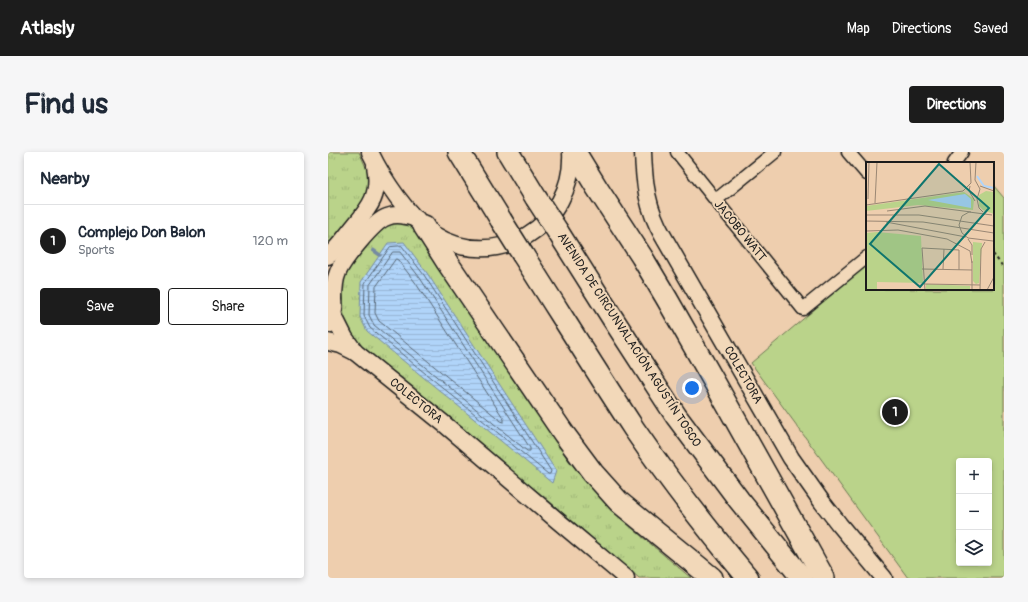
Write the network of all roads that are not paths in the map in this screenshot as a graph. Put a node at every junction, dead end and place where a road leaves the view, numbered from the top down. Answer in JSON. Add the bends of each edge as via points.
{"nodes":[{"id":1,"x":458,"y":152,"type":"edge"},
{"id":2,"x":508,"y":152,"type":"edge"},
{"id":3,"x":571,"y":152,"type":"edge"},
{"id":4,"x":575,"y":152,"type":"edge"},
{"id":5,"x":642,"y":152,"type":"edge"},
{"id":6,"x":677,"y":152,"type":"edge"},
{"id":7,"x":775,"y":152,"type":"edge"},
{"id":8,"x":848,"y":152,"type":"edge"},
{"id":9,"x":962,"y":152,"type":"edge"},
{"id":10,"x":372,"y":156,"type":"edge"},
{"id":11,"x":955,"y":162,"type":"edge"},
{"id":12,"x":866,"y":173,"type":"edge"},
{"id":13,"x":716,"y":200,"type":"junction"},
{"id":14,"x":420,"y":223,"type":"junction"},
{"id":15,"x":328,"y":256,"type":"edge"},
{"id":16,"x":866,"y":258,"type":"edge"},
{"id":17,"x":328,"y":284,"type":"edge"},
{"id":18,"x":332,"y":313,"type":"edge"},
{"id":19,"x":328,"y":342,"type":"edge"},
{"id":20,"x":355,"y":352,"type":"junction"},
{"id":21,"x":626,"y":578,"type":"edge"},
{"id":22,"x":712,"y":578,"type":"edge"},
{"id":23,"x":748,"y":578,"type":"edge"},
{"id":24,"x":802,"y":578,"type":"edge"},
{"id":25,"x":824,"y":578,"type":"edge"},
{"id":26,"x":884,"y":578,"type":"edge"}],
"edges":[{"from":1,"to":23,"type":"highway","bridge":true,"via":[[634,429]]},
{"from":2,"to":24,"type":"highway","name":"AVENIDA DE CIRCUNVALACIÓN AGUSTÍN TOSCO","bridge":true,"via":[[676,416]]},
{"from":3,"to":14,"type":"main road","via":[[568,180],[560,202],[539,228],[524,238],[502,246],[474,248],[449,242]]},
{"from":4,"to":25,"type":"highway","via":[[667,299]]},
{"from":5,"to":26,"type":"main road","name":"COLECTORA","via":[[648,199],[663,236],[805,480]]},
{"from":6,"to":13,"type":"street","name":"JACOBO WATT"},
{"from":7,"to":13,"type":"street"},
{"from":8,"to":12,"type":"street"},
{"from":9,"to":11,"type":"street"},
{"from":10,"to":14,"type":"main road","via":[[396,194]]},
{"from":10,"to":15,"type":"main road","via":[[377,176],[375,195],[366,212]]},
{"from":13,"to":16,"type":"street","name":"JACOBO WATT","via":[[803,310]]},
{"from":14,"to":18,"type":"main road","via":[[397,215],[387,217],[374,225],[340,266],[335,281]]},
{"from":14,"to":22,"type":"highway","via":[[593,474],[620,502]]},
{"from":17,"to":18,"type":"main road","via":[[332,290]]},
{"from":18,"to":20,"type":"main road"},
{"from":19,"to":20,"type":"main road","name":"COLECTORA"},
{"from":20,"to":21,"type":"main road","name":"COLECTORA"}]}
